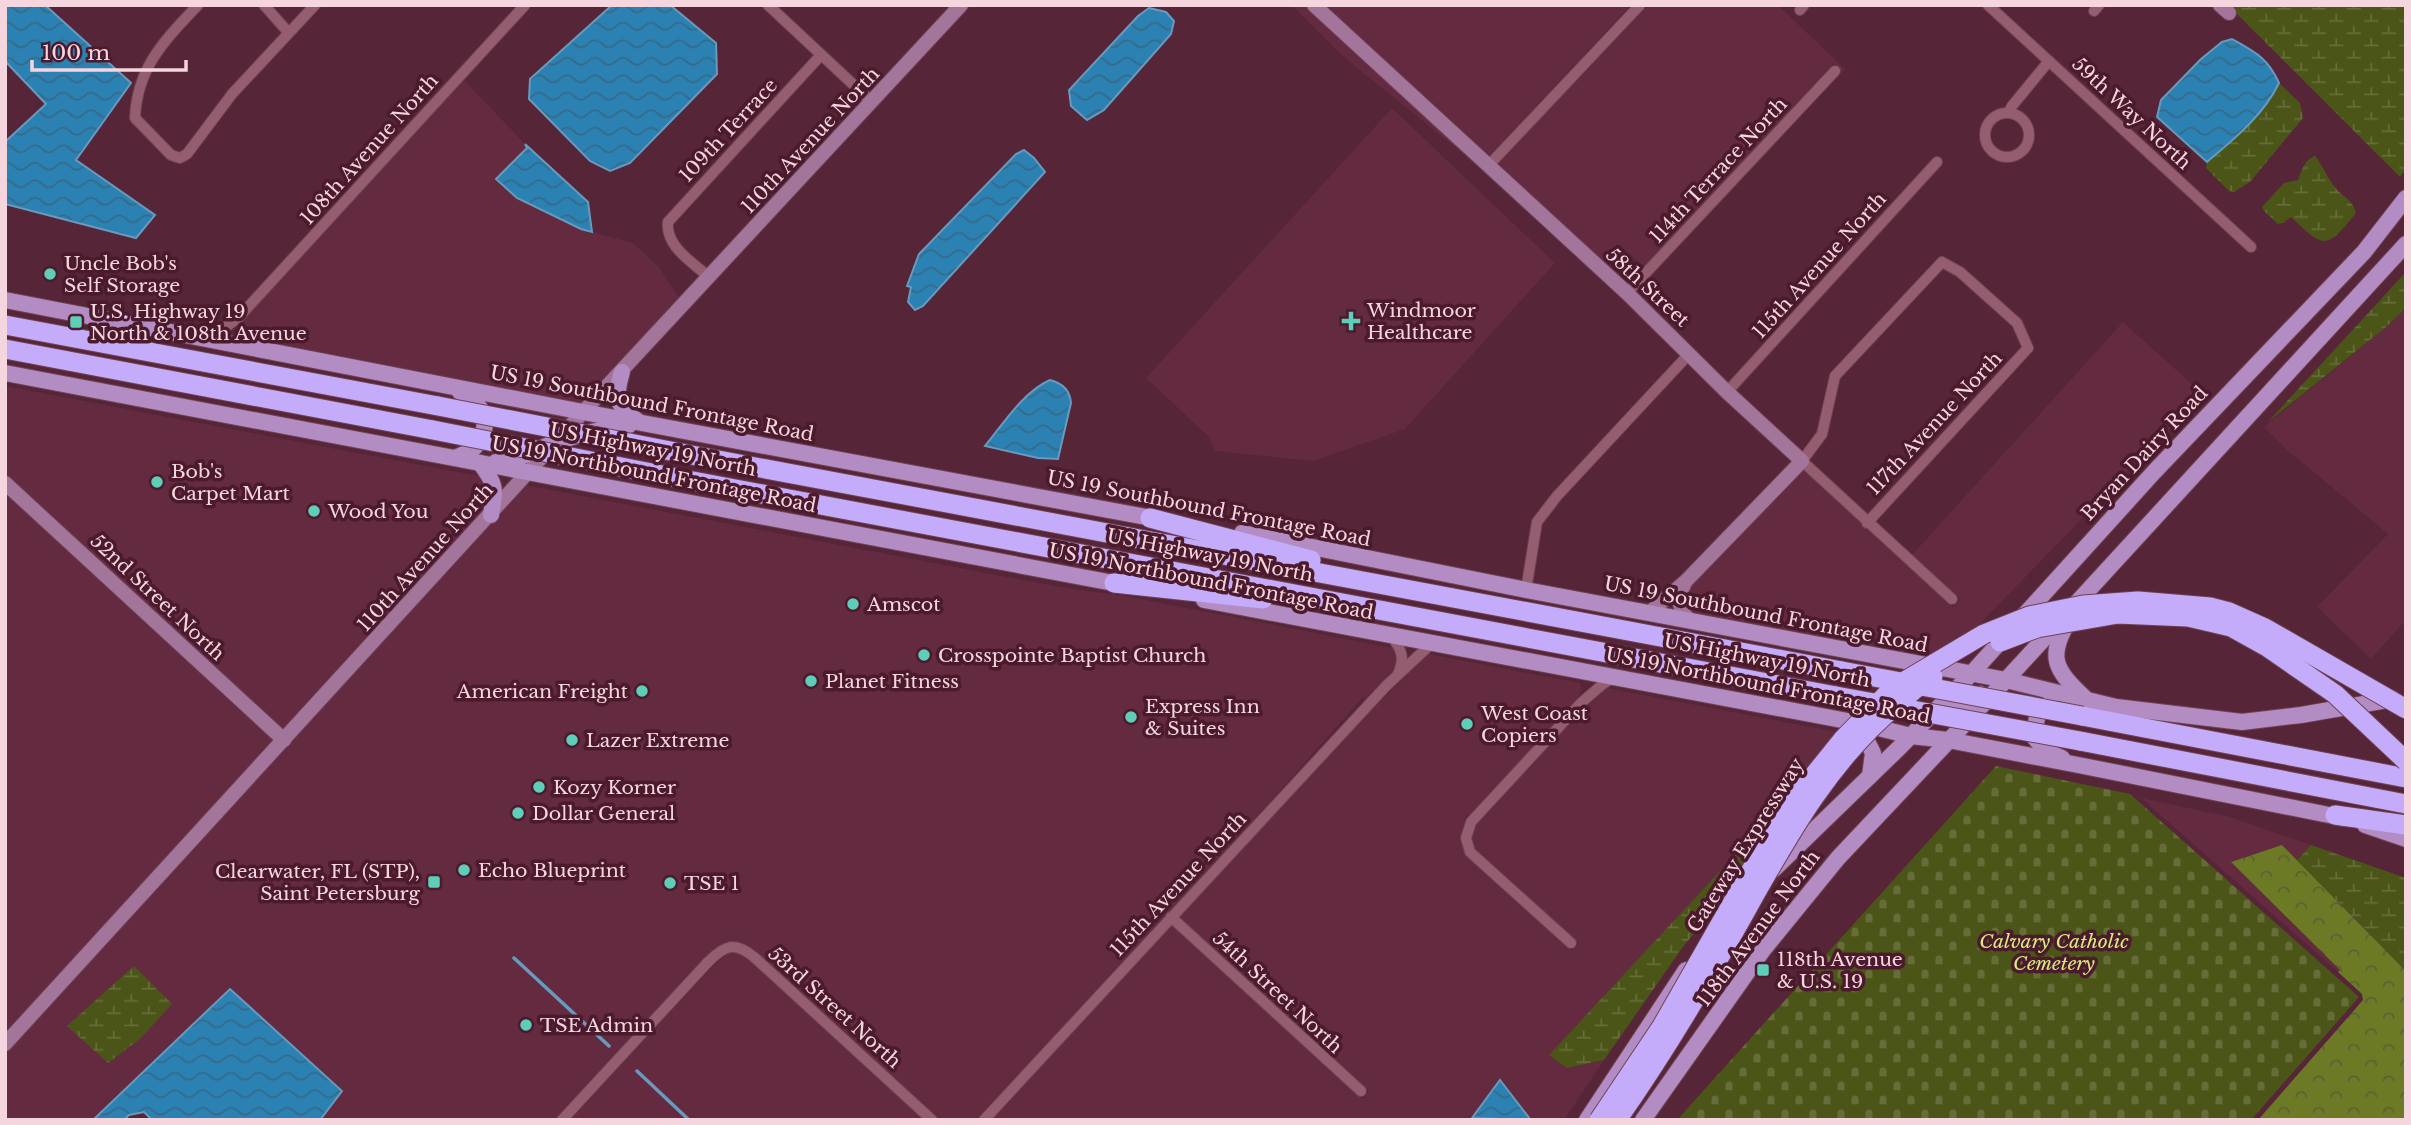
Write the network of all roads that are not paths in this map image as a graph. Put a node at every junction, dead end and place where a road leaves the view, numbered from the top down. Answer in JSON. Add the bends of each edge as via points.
{"nodes":[{"id":1,"x":198,"y":5,"type":"edge"},
{"id":2,"x":264,"y":5,"type":"edge"},
{"id":3,"x":315,"y":5,"type":"edge"},
{"id":4,"x":524,"y":5,"type":"edge"},
{"id":5,"x":768,"y":5,"type":"edge"},
{"id":6,"x":961,"y":5,"type":"edge"},
{"id":7,"x":1314,"y":5,"type":"edge"},
{"id":8,"x":1640,"y":5,"type":"edge"},
{"id":9,"x":1988,"y":5,"type":"edge"},
{"id":10,"x":288,"y":32,"type":"junction"},
{"id":11,"x":821,"y":55,"type":"junction"},
{"id":12,"x":2049,"y":61,"type":"junction"},
{"id":13,"x":1835,"y":71,"type":"dead end"},
{"id":14,"x":872,"y":102,"type":"junction"},
{"id":15,"x":2010,"y":112,"type":"junction"},
{"id":16,"x":1937,"y":162,"type":"dead end"},
{"id":17,"x":1489,"y":165,"type":"junction"},
{"id":18,"x":2406,"y":198,"type":"edge"},
{"id":19,"x":2406,"y":244,"type":"edge"},
{"id":20,"x":2251,"y":247,"type":"dead end"},
{"id":21,"x":709,"y":277,"type":"junction"},
{"id":22,"x":1627,"y":293,"type":"junction"},
{"id":23,"x":5,"y":300,"type":"edge"},
{"id":24,"x":239,"y":317,"type":"junction"},
{"id":25,"x":5,"y":324,"type":"edge"},
{"id":26,"x":208,"y":341,"type":"junction"},
{"id":27,"x":5,"y":349,"type":"edge"},
{"id":28,"x":249,"y":349,"type":"junction"},
{"id":29,"x":1690,"y":353,"type":"junction"},
{"id":30,"x":622,"y":372,"type":"junction"},
{"id":31,"x":5,"y":373,"type":"edge"},
{"id":32,"x":445,"y":385,"type":"junction"},
{"id":33,"x":1727,"y":392,"type":"junction"},
{"id":34,"x":509,"y":398,"type":"junction"},
{"id":35,"x":583,"y":412,"type":"junction"},
{"id":36,"x":642,"y":423,"type":"junction"},
{"id":37,"x":664,"y":426,"type":"junction"},
{"id":38,"x":556,"y":442,"type":"junction"},
{"id":39,"x":455,"y":457,"type":"junction"},
{"id":40,"x":1802,"y":461,"type":"junction"},
{"id":41,"x":480,"y":463,"type":"junction"},
{"id":42,"x":528,"y":473,"type":"junction"},
{"id":43,"x":5,"y":483,"type":"edge"},
{"id":44,"x":607,"y":487,"type":"junction"},
{"id":45,"x":663,"y":498,"type":"junction"},
{"id":46,"x":491,"y":514,"type":"junction"},
{"id":47,"x":1150,"y":518,"type":"junction"},
{"id":48,"x":1867,"y":523,"type":"junction"},
{"id":49,"x":1686,"y":581,"type":"junction"},
{"id":50,"x":1114,"y":583,"type":"junction"},
{"id":51,"x":2089,"y":589,"type":"junction"},
{"id":52,"x":1526,"y":590,"type":"junction"},
{"id":53,"x":1429,"y":594,"type":"junction"},
{"id":54,"x":1952,"y":599,"type":"dead end"},
{"id":55,"x":1366,"y":607,"type":"junction"},
{"id":56,"x":1649,"y":612,"type":"junction"},
{"id":57,"x":1690,"y":621,"type":"junction"},
{"id":58,"x":1392,"y":637,"type":"junction"},
{"id":59,"x":1431,"y":644,"type":"junction"},
{"id":60,"x":1861,"y":654,"type":"junction"},
{"id":61,"x":1919,"y":664,"type":"junction"},
{"id":62,"x":1577,"y":670,"type":"junction"},
{"id":63,"x":1398,"y":674,"type":"junction"},
{"id":64,"x":1970,"y":674,"type":"junction"},
{"id":65,"x":1614,"y":677,"type":"junction"},
{"id":66,"x":2006,"y":680,"type":"junction"},
{"id":67,"x":2042,"y":688,"type":"junction"},
{"id":68,"x":2406,"y":698,"type":"edge"},
{"id":69,"x":1582,"y":702,"type":"junction"},
{"id":70,"x":2116,"y":707,"type":"junction"},
{"id":71,"x":2085,"y":708,"type":"junction"},
{"id":72,"x":2406,"y":709,"type":"edge"},
{"id":73,"x":1955,"y":712,"type":"junction"},
{"id":74,"x":1837,"y":719,"type":"junction"},
{"id":75,"x":1858,"y":723,"type":"junction"},
{"id":76,"x":1888,"y":731,"type":"junction"},
{"id":77,"x":1910,"y":736,"type":"junction"},
{"id":78,"x":284,"y":740,"type":"junction"},
{"id":79,"x":1948,"y":740,"type":"junction"},
{"id":80,"x":2004,"y":752,"type":"junction"},
{"id":81,"x":2406,"y":761,"type":"edge"},
{"id":82,"x":2073,"y":764,"type":"junction"},
{"id":83,"x":1870,"y":776,"type":"junction"},
{"id":84,"x":2406,"y":778,"type":"edge"},
{"id":85,"x":2406,"y":804,"type":"edge"},
{"id":86,"x":2335,"y":815,"type":"junction"},
{"id":87,"x":2406,"y":825,"type":"edge"},
{"id":88,"x":2406,"y":839,"type":"edge"},
{"id":89,"x":1171,"y":917,"type":"junction"},
{"id":90,"x":1571,"y":943,"type":"dead end"},
{"id":91,"x":5,"y":1044,"type":"edge"},
{"id":92,"x":1362,"y":1091,"type":"dead end"},
{"id":93,"x":562,"y":1120,"type":"edge"},
{"id":94,"x":932,"y":1120,"type":"edge"},
{"id":95,"x":984,"y":1120,"type":"edge"},
{"id":96,"x":1587,"y":1120,"type":"edge"},
{"id":97,"x":1599,"y":1120,"type":"edge"},
{"id":98,"x":1617,"y":1120,"type":"edge"},
{"id":99,"x":1643,"y":1120,"type":"edge"}],
"edges":[{"from":1,"to":10,"type":"street","via":[[154,54],[135,105],[135,118],[171,155],[180,158]]},
{"from":2,"to":10,"type":"street"},
{"from":3,"to":10,"type":"street"},
{"from":4,"to":24,"type":"street","name":"108th Avenue North"},
{"from":5,"to":11,"type":"street"},
{"from":6,"to":14,"type":"street","name":"110th Avenue North"},
{"from":7,"to":17,"type":"street","name":"58th Street"},
{"from":8,"to":17,"type":"street"},
{"from":9,"to":12,"type":"street","name":"59th Way North"},
{"from":11,"to":14,"type":"street"},
{"from":11,"to":21,"type":"street","name":"109th Terrace","via":[[668,222],[671,241]]},
{"from":12,"to":15,"type":"street"},
{"from":12,"to":20,"type":"street","name":"59th Way North"},
{"from":13,"to":22,"type":"street","name":"114th Terrace North"},
{"from":14,"to":21,"type":"street","name":"110th Avenue North"},
{"from":15,"to":15,"type":"street","via":[[1993,117],[1985,133],[1990,149],[2005,157],[2022,152],[2030,137],[2025,120]]},
{"from":16,"to":33,"type":"street","name":"115th Avenue North"},
{"from":17,"to":22,"type":"street","name":"58th Street"},
{"from":18,"to":64,"type":"main road","name":"Bryan Dairy Road","via":[[2364,252]]},
{"from":19,"to":51,"type":"main road"},
{"from":21,"to":30,"type":"street","name":"110th Avenue North"},
{"from":22,"to":29,"type":"street","name":"58th Street"},
{"from":23,"to":26,"type":"main road","name":"US 19 Southbound Frontage Road"},
{"from":24,"to":26,"type":"street","name":"108th Avenue North"},
{"from":24,"to":28,"type":"street","via":[[236,330]]},
{"from":25,"to":53,"type":"highway","name":"US Highway 19 North","bridge":true},
{"from":26,"to":28,"type":"main road","name":"US 19 Southbound Frontage Road"},
{"from":27,"to":55,"type":"highway","name":"US Highway 19 North","bridge":true},
{"from":28,"to":32,"type":"main road","name":"US 19 Southbound Frontage Road"},
{"from":29,"to":33,"type":"street","name":"58th Street"},
{"from":29,"to":52,"type":"street","via":[[1537,522]]},
{"from":30,"to":35,"type":"street","name":"110th Avenue North"},
{"from":30,"to":36,"type":"main road","via":[[619,404]]},
{"from":31,"to":39,"type":"main road","name":"US 19 Northbound Frontage Road"},
{"from":32,"to":34,"type":"main road","name":"US 19 Southbound Frontage Road"},
{"from":32,"to":39,"type":"main road","via":[[470,397],[483,413],[483,432],[474,449]]},
{"from":33,"to":40,"type":"street","name":"58th Street"},
{"from":34,"to":35,"type":"main road","name":"US 19 Southbound Frontage Road"},
{"from":34,"to":38,"type":"main road"},
{"from":35,"to":36,"type":"main road","name":"US 19 Southbound Frontage Road"},
{"from":35,"to":38,"type":"street","name":"110th Avenue North"},
{"from":36,"to":37,"type":"main road","name":"US 19 Southbound Frontage Road"},
{"from":36,"to":38,"type":"main road"},
{"from":37,"to":45,"type":"main road","via":[[650,434],[633,461],[644,484]]},
{"from":37,"to":47,"type":"main road","name":"US 19 Southbound Frontage Road"},
{"from":38,"to":41,"type":"main road","via":[[516,460]]},
{"from":38,"to":42,"type":"street","name":"110th Avenue North"},
{"from":38,"to":44,"type":"main road"},
{"from":39,"to":41,"type":"main road","name":"US 19 Northbound Frontage Road"},
{"from":40,"to":48,"type":"street","name":"58th Street"},
{"from":40,"to":48,"type":"street","name":"117th Avenue North","via":[[1822,434],[1835,376],[1942,262],[1960,272],[2017,323],[2028,348]]},
{"from":40,"to":49,"type":"street"},
{"from":41,"to":42,"type":"main road","name":"US 19 Northbound Frontage Road"},
{"from":41,"to":46,"type":"main road","via":[[493,480]]},
{"from":42,"to":44,"type":"main road","name":"US 19 Northbound Frontage Road"},
{"from":42,"to":46,"type":"street","name":"110th Avenue North"},
{"from":43,"to":78,"type":"street","name":"52nd Street North"},
{"from":44,"to":45,"type":"main road","name":"US 19 Northbound Frontage Road"},
{"from":45,"to":50,"type":"main road","name":"US 19 Northbound Frontage Road"},
{"from":46,"to":78,"type":"street","name":"110th Avenue North"},
{"from":47,"to":52,"type":"main road","name":"US 19 Southbound Frontage Road"},
{"from":47,"to":53,"type":"highway"},
{"from":48,"to":54,"type":"street","name":"58th Street"},
{"from":49,"to":56,"type":"street"},
{"from":49,"to":57,"type":"street","via":[[1679,603]]},
{"from":50,"to":55,"type":"highway"},
{"from":50,"to":58,"type":"main road","name":"US 19 Northbound Frontage Road"},
{"from":51,"to":66,"type":"main road"},
{"from":51,"to":71,"type":"main road","via":[[2055,651],[2059,669]]},
{"from":52,"to":56,"type":"main road","name":"US 19 Southbound Frontage Road"},
{"from":53,"to":71,"type":"highway","name":"US Highway 19 North","bridge":true,"via":[[1842,671]]},
{"from":55,"to":85,"type":"highway","name":"US Highway 19 North","bridge":true},
{"from":56,"to":57,"type":"main road","name":"US 19 Southbound Frontage Road"},
{"from":57,"to":60,"type":"main road","name":"US 19 Southbound Frontage Road"},
{"from":58,"to":59,"type":"main road","name":"US 19 Northbound Frontage Road"},
{"from":58,"to":63,"type":"street","via":[[1403,656]]},
{"from":59,"to":62,"type":"main road","name":"US 19 Northbound Frontage Road"},
{"from":59,"to":63,"type":"street","name":"115th Avenue North"},
{"from":60,"to":61,"type":"main road","name":"US 19 Southbound Frontage Road"},
{"from":60,"to":74,"type":"main road","via":[[1874,667],[1875,694],[1861,710]]},
{"from":61,"to":64,"type":"main road","name":"US 19 Southbound Frontage Road"},
{"from":61,"to":73,"type":"main road"},
{"from":62,"to":65,"type":"main road","name":"US 19 Northbound Frontage Road"},
{"from":62,"to":69,"type":"street","via":[[1587,691]]},
{"from":63,"to":89,"type":"street","name":"115th Avenue North"},
{"from":64,"to":66,"type":"main road","name":"US 19 Southbound Frontage Road"},
{"from":64,"to":73,"type":"main road"},
{"from":65,"to":69,"type":"street"},
{"from":65,"to":74,"type":"main road","name":"US 19 Northbound Frontage Road"},
{"from":66,"to":67,"type":"main road","name":"US 19 Southbound Frontage Road"},
{"from":66,"to":73,"type":"main road"},
{"from":67,"to":71,"type":"main road","name":"US 19 Southbound Frontage Road"},
{"from":67,"to":73,"type":"main road"},
{"from":68,"to":70,"type":"main road","name":"US 19 Southbound Frontage Road","via":[[2242,722]]},
{"from":69,"to":90,"type":"street","via":[[1471,822],[1466,838],[1470,852]]},
{"from":70,"to":71,"type":"main road","name":"US 19 Southbound Frontage Road"},
{"from":70,"to":82,"type":"main road","via":[[2048,705],[2037,717],[2034,737],[2046,751]]},
{"from":71,"to":84,"type":"highway","name":"US Highway 19 North"},
{"from":72,"to":97,"type":"highway","name":"Gateway Expressway","bridge":true,"via":[[2265,628],[2210,607],[2138,601],[2083,606],[2029,616],[1984,634],[1893,688],[1801,791],[1662,1026]]},
{"from":73,"to":76,"type":"main road"},
{"from":73,"to":77,"type":"main road"},
{"from":73,"to":79,"type":"main road"},
{"from":73,"to":80,"type":"main road"},
{"from":74,"to":75,"type":"main road","name":"US 19 Northbound Frontage Road"},
{"from":75,"to":76,"type":"main road","name":"US 19 Northbound Frontage Road"},
{"from":75,"to":83,"type":"main road","via":[[1873,753]]},
{"from":76,"to":77,"type":"main road","name":"US 19 Northbound Frontage Road"},
{"from":77,"to":79,"type":"main road","name":"US 19 Northbound Frontage Road"},
{"from":77,"to":83,"type":"main road","name":"118th Avenue North"},
{"from":78,"to":91,"type":"street","name":"110th Avenue North"},
{"from":79,"to":80,"type":"main road","name":"US 19 Northbound Frontage Road"},
{"from":79,"to":99,"type":"main road","name":"118th Avenue North","via":[[1801,901]]},
{"from":80,"to":82,"type":"main road","name":"US 19 Northbound Frontage Road"},
{"from":81,"to":98,"type":"highway","name":"Gateway Expressway","bridge":true,"via":[[2335,694],[2249,635],[2220,624],[2188,617],[2118,614],[2037,628],[1982,649],[1927,680],[1878,720],[1833,771]]},
{"from":82,"to":86,"type":"main road","name":"US 19 Northbound Frontage Road"},
{"from":83,"to":96,"type":"main road","name":"118th Avenue North","via":[[1782,861],[1707,943],[1670,991]]},
{"from":86,"to":87,"type":"highway"},
{"from":86,"to":88,"type":"main road","name":"US 19 Northbound Frontage Road"},
{"from":89,"to":92,"type":"street","name":"54th Street North"},
{"from":89,"to":95,"type":"street","name":"115th Avenue North"},
{"from":93,"to":94,"type":"street","name":"53rd Street North","via":[[727,947],[742,947]]}]}
